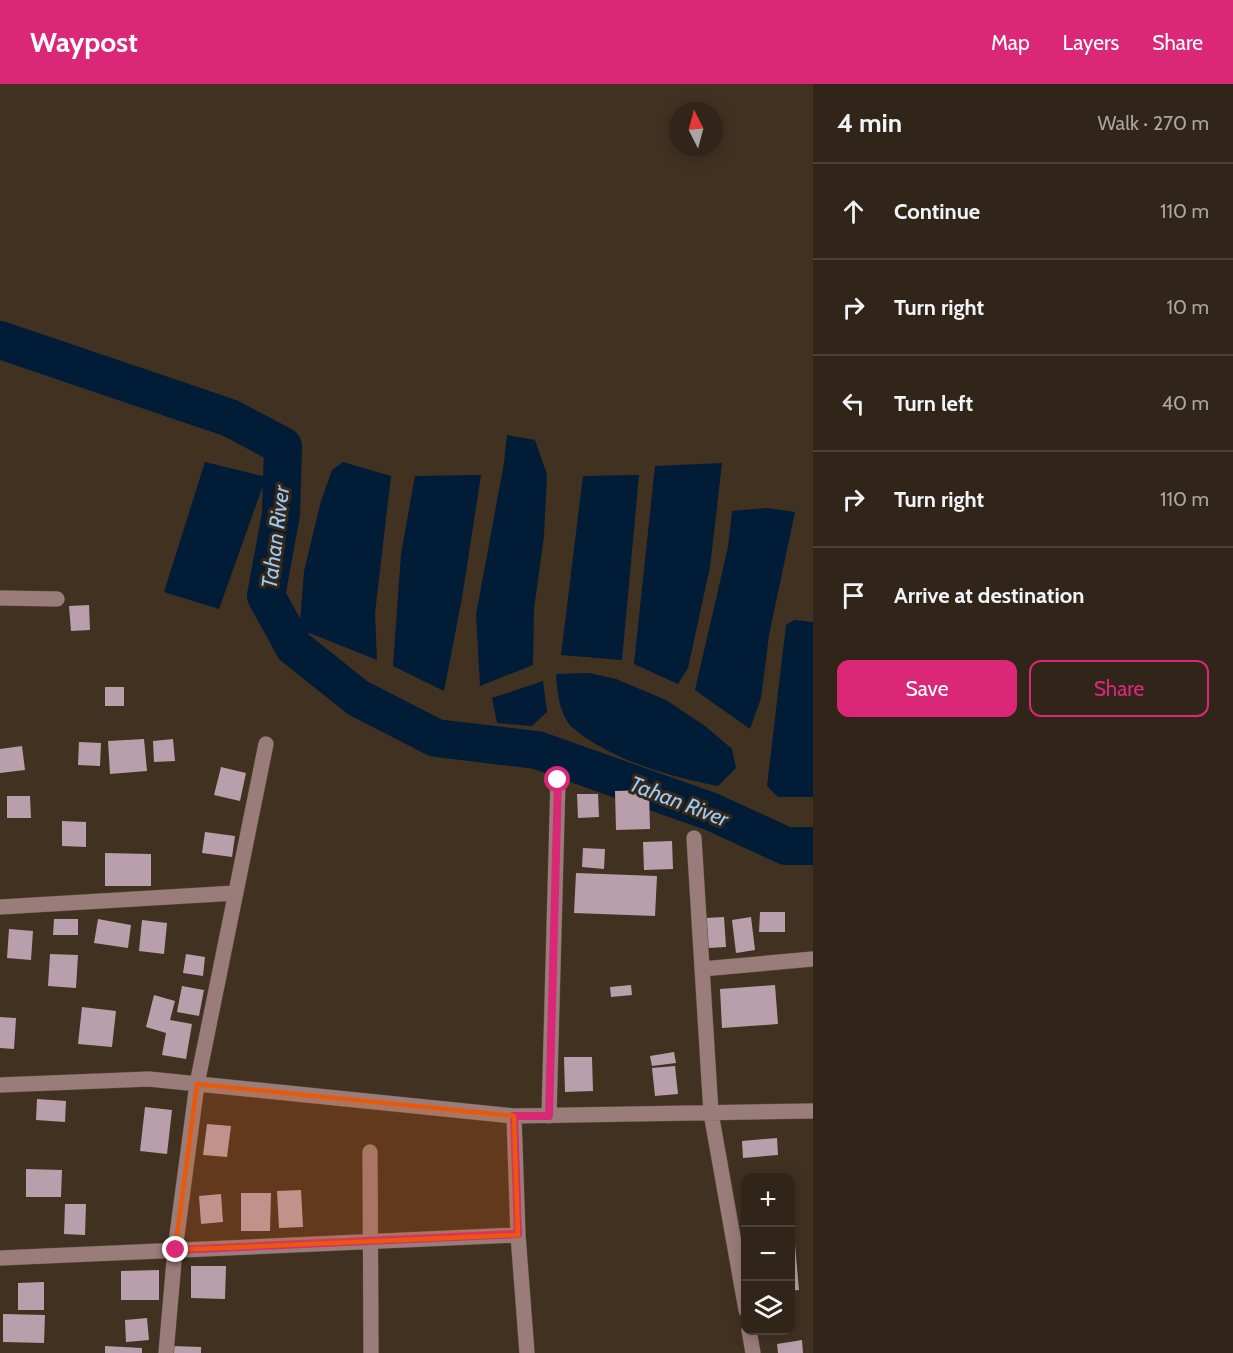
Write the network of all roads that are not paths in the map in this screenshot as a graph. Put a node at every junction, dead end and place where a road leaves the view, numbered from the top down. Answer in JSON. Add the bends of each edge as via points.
{"nodes":[{"id":1,"x":0,"y":598,"type":"edge"},
{"id":2,"x":57,"y":599,"type":"dead end"},
{"id":3,"x":266,"y":744,"type":"dead end"},
{"id":4,"x":558,"y":780,"type":"dead end"},
{"id":5,"x":694,"y":838,"type":"dead end"},
{"id":6,"x":236,"y":893,"type":"junction"},
{"id":7,"x":0,"y":907,"type":"edge"},
{"id":8,"x":813,"y":959,"type":"edge"},
{"id":9,"x":702,"y":969,"type":"junction"},
{"id":10,"x":197,"y":1084,"type":"junction"},
{"id":11,"x":0,"y":1085,"type":"edge"},
{"id":12,"x":813,"y":1111,"type":"edge"},
{"id":13,"x":711,"y":1113,"type":"junction"},
{"id":14,"x":514,"y":1116,"type":"junction"},
{"id":15,"x":549,"y":1116,"type":"junction"},
{"id":16,"x":370,"y":1152,"type":"dead end"},
{"id":17,"x":518,"y":1234,"type":"junction"},
{"id":18,"x":371,"y":1241,"type":"junction"},
{"id":19,"x":176,"y":1250,"type":"junction"},
{"id":20,"x":0,"y":1258,"type":"edge"},
{"id":21,"x":741,"y":1282,"type":"edge"},
{"id":22,"x":750,"y":1335,"type":"edge"},
{"id":23,"x":166,"y":1353,"type":"edge"},
{"id":24,"x":371,"y":1353,"type":"edge"},
{"id":25,"x":527,"y":1353,"type":"edge"},
{"id":26,"x":753,"y":1353,"type":"edge"}],
"edges":[{"from":1,"to":2,"type":"street"},
{"from":3,"to":6,"type":"street"},
{"from":4,"to":15,"type":"street"},
{"from":5,"to":9,"type":"street"},
{"from":6,"to":7,"type":"street"},
{"from":6,"to":10,"type":"street"},
{"from":8,"to":9,"type":"street"},
{"from":9,"to":13,"type":"street"},
{"from":10,"to":11,"type":"street","via":[[149,1079]]},
{"from":10,"to":14,"type":"street"},
{"from":10,"to":19,"type":"street"},
{"from":12,"to":13,"type":"street"},
{"from":13,"to":15,"type":"street"},
{"from":13,"to":21,"type":"street"},
{"from":14,"to":15,"type":"street"},
{"from":14,"to":17,"type":"street"},
{"from":16,"to":18,"type":"street"},
{"from":17,"to":18,"type":"street"},
{"from":17,"to":25,"type":"street"},
{"from":18,"to":19,"type":"street"},
{"from":18,"to":24,"type":"street"},
{"from":19,"to":20,"type":"street"},
{"from":19,"to":23,"type":"street"},
{"from":22,"to":26,"type":"street"}]}
